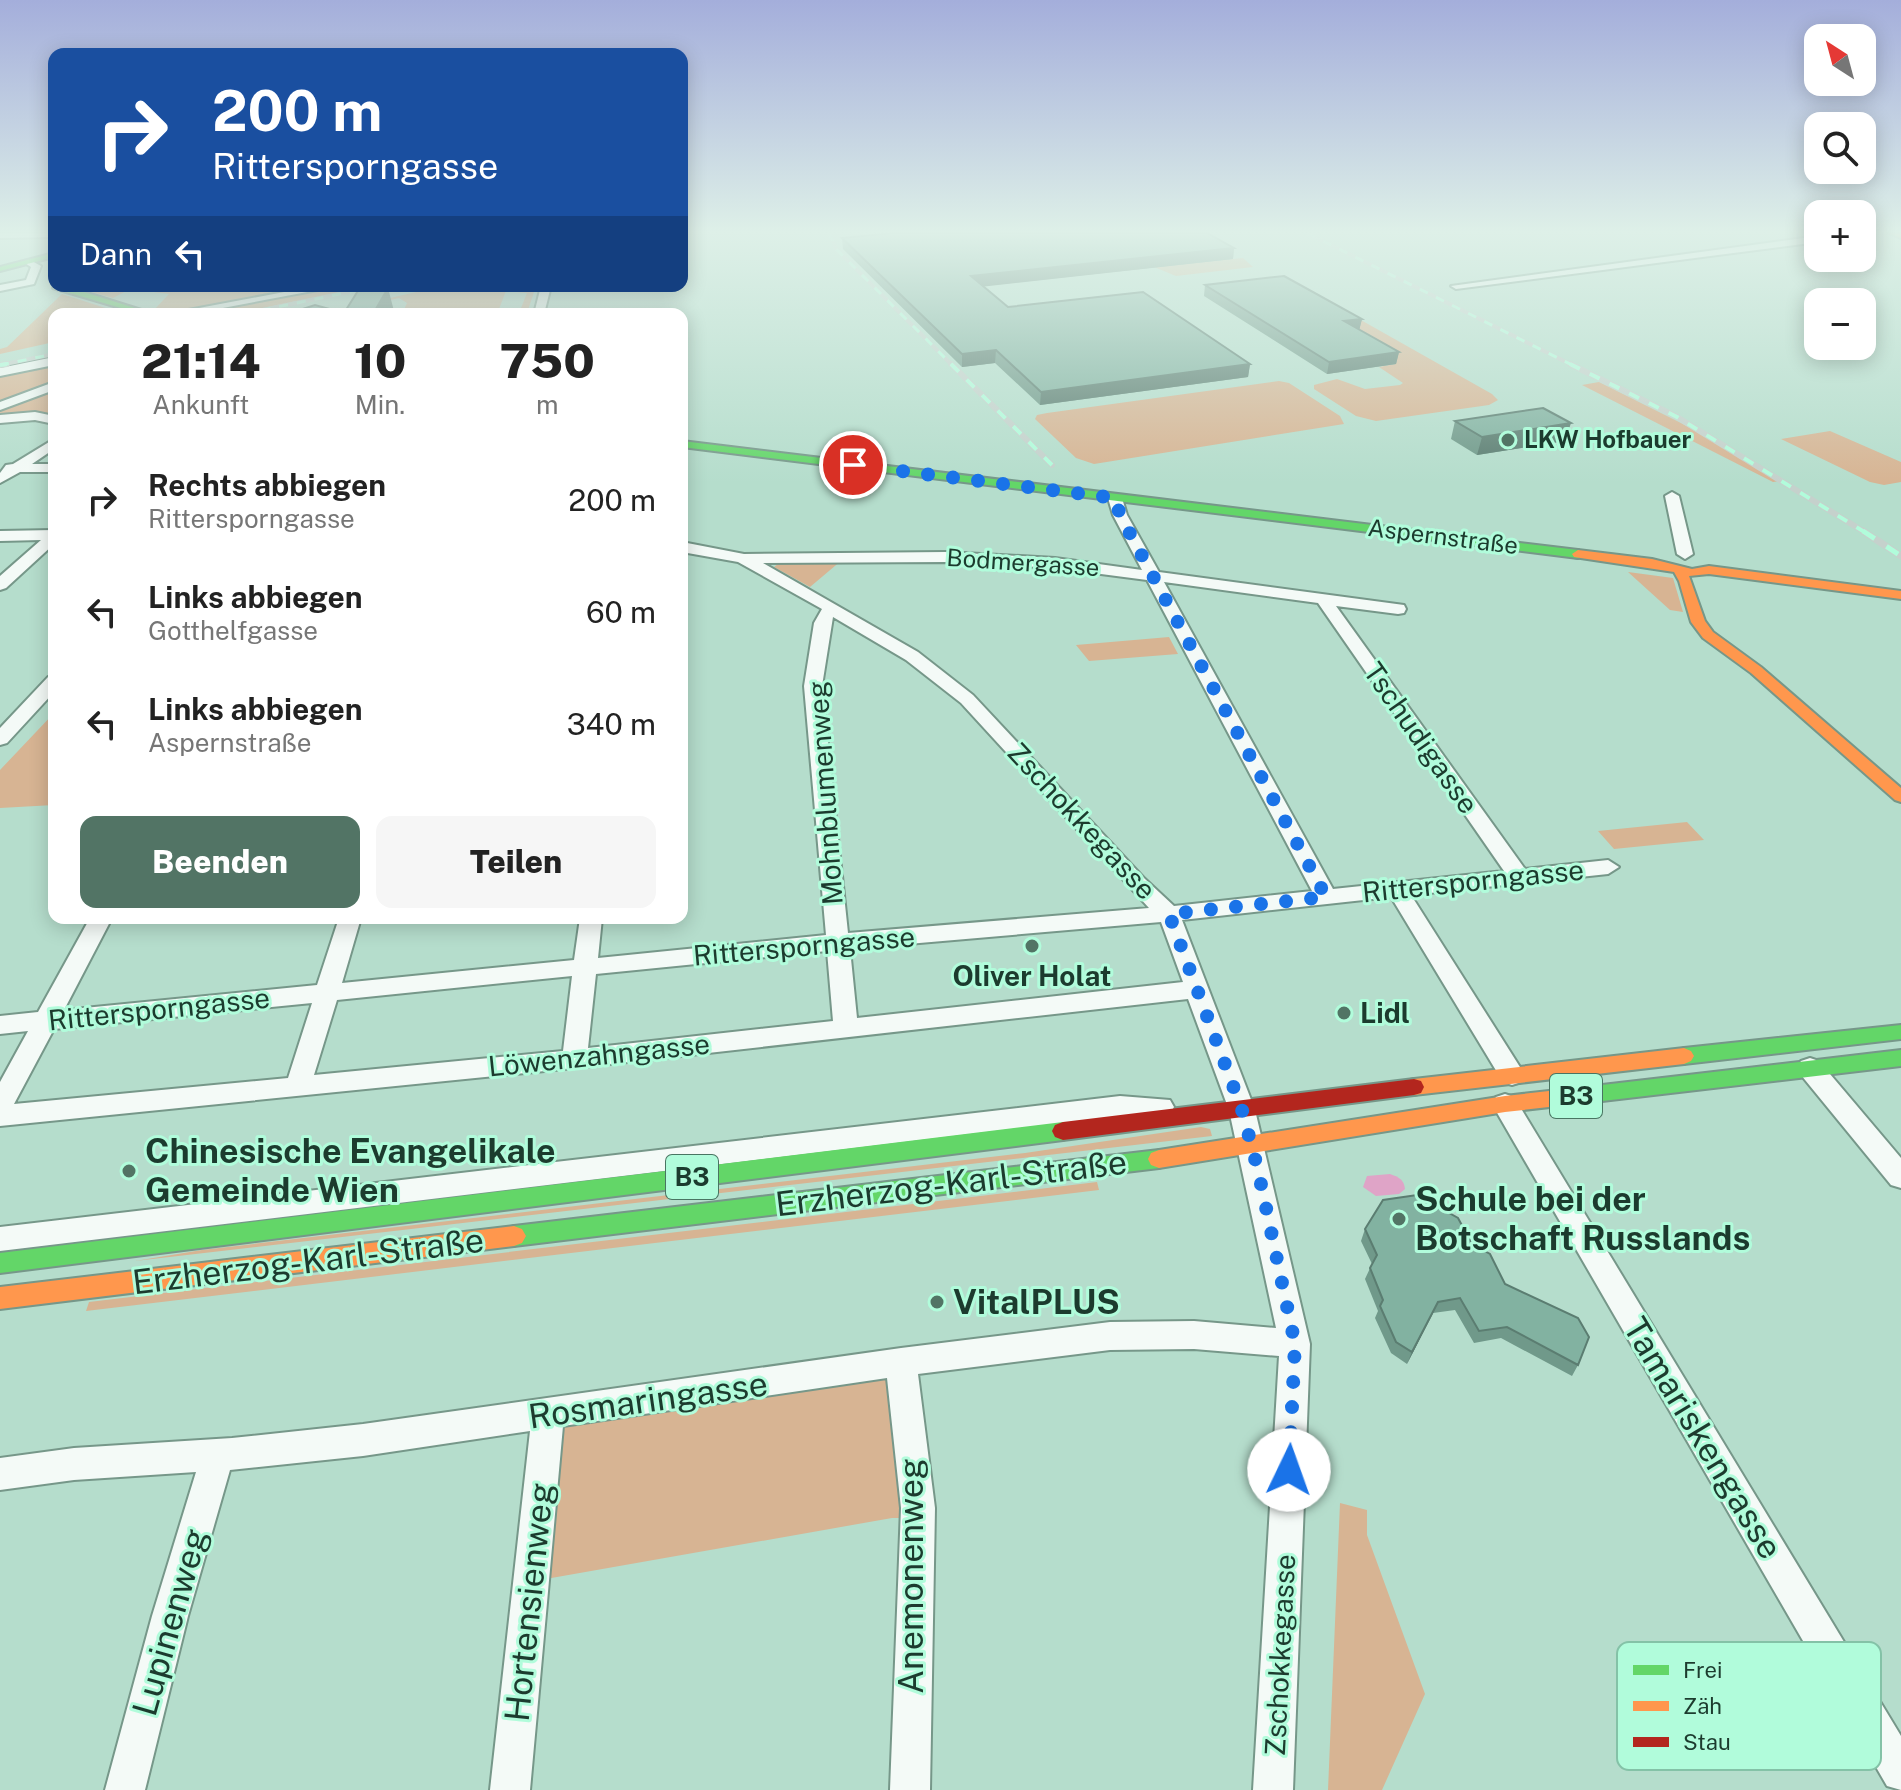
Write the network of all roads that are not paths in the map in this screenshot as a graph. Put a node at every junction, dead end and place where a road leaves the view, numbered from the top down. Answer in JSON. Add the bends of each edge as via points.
{"nodes":[{"id":1,"x":48,"y":362,"type":"edge"},
{"id":2,"x":0,"y":372,"type":"edge"},
{"id":3,"x":48,"y":388,"type":"edge"},
{"id":4,"x":0,"y":406,"type":"edge"},
{"id":5,"x":0,"y":419,"type":"edge"},
{"id":6,"x":48,"y":419,"type":"edge"},
{"id":7,"x":688,"y":445,"type":"edge"},
{"id":8,"x":48,"y":446,"type":"edge"},
{"id":9,"x":7,"y":468,"type":"edge"},
{"id":10,"x":48,"y":468,"type":"edge"},
{"id":11,"x":0,"y":479,"type":"edge"},
{"id":12,"x":1672,"y":496,"type":"dead end"},
{"id":13,"x":1115,"y":498,"type":"junction"},
{"id":14,"x":0,"y":536,"type":"edge"},
{"id":15,"x":48,"y":536,"type":"edge"},
{"id":16,"x":48,"y":541,"type":"edge"},
{"id":17,"x":688,"y":548,"type":"edge"},
{"id":18,"x":742,"y":558,"type":"junction"},
{"id":19,"x":1675,"y":561,"type":"junction"},
{"id":20,"x":1706,"y":568,"type":"junction"},
{"id":21,"x":1153,"y":576,"type":"junction"},
{"id":22,"x":0,"y":585,"type":"edge"},
{"id":23,"x":1897,"y":595,"type":"edge"},
{"id":24,"x":1323,"y":599,"type":"junction"},
{"id":25,"x":833,"y":609,"type":"junction"},
{"id":26,"x":1398,"y":609,"type":"dead end"},
{"id":27,"x":1756,"y":670,"type":"junction"},
{"id":28,"x":48,"y":687,"type":"edge"},
{"id":29,"x":0,"y":739,"type":"edge"},
{"id":30,"x":1901,"y":797,"type":"edge"},
{"id":31,"x":1608,"y":867,"type":"dead end"},
{"id":32,"x":1519,"y":876,"type":"junction"},
{"id":33,"x":1397,"y":890,"type":"junction"},
{"id":34,"x":1326,"y":897,"type":"junction"},
{"id":35,"x":1169,"y":914,"type":"junction"},
{"id":36,"x":98,"y":924,"type":"edge"},
{"id":37,"x":348,"y":924,"type":"edge"},
{"id":38,"x":590,"y":924,"type":"edge"},
{"id":39,"x":837,"y":942,"type":"junction"},
{"id":40,"x":585,"y":968,"type":"junction"},
{"id":41,"x":1198,"y":989,"type":"junction"},
{"id":42,"x":327,"y":991,"type":"junction"},
{"id":43,"x":45,"y":1020,"type":"junction"},
{"id":44,"x":0,"y":1025,"type":"edge"},
{"id":45,"x":846,"y":1029,"type":"junction"},
{"id":46,"x":1901,"y":1032,"type":"edge"},
{"id":47,"x":1901,"y":1058,"type":"edge"},
{"id":48,"x":574,"y":1059,"type":"junction"},
{"id":49,"x":1810,"y":1068,"type":"junction"},
{"id":50,"x":298,"y":1086,"type":"junction"},
{"id":51,"x":1509,"y":1090,"type":"junction"},
{"id":52,"x":0,"y":1106,"type":"edge"},
{"id":53,"x":1242,"y":1110,"type":"junction"},
{"id":54,"x":0,"y":1116,"type":"edge"},
{"id":55,"x":1252,"y":1145,"type":"junction"},
{"id":56,"x":1901,"y":1177,"type":"edge"},
{"id":57,"x":0,"y":1239,"type":"edge"},
{"id":58,"x":0,"y":1263,"type":"edge"},
{"id":59,"x":0,"y":1298,"type":"edge"},
{"id":60,"x":1295,"y":1344,"type":"junction"},
{"id":61,"x":901,"y":1362,"type":"junction"},
{"id":62,"x":548,"y":1415,"type":"junction"},
{"id":63,"x":218,"y":1455,"type":"junction"},
{"id":64,"x":0,"y":1474,"type":"edge"},
{"id":65,"x":1826,"y":1642,"type":"edge"},
{"id":66,"x":1881,"y":1737,"type":"edge"},
{"id":67,"x":1901,"y":1772,"type":"edge"},
{"id":68,"x":125,"y":1790,"type":"edge"},
{"id":69,"x":510,"y":1790,"type":"edge"},
{"id":70,"x":910,"y":1790,"type":"edge"},
{"id":71,"x":1273,"y":1790,"type":"edge"}],
"edges":[{"from":1,"to":2,"type":"street"},
{"from":3,"to":4,"type":"street"},
{"from":5,"to":6,"type":"street"},
{"from":7,"to":13,"type":"main road","name":"Aspernstraße"},
{"from":8,"to":9,"type":"street"},
{"from":9,"to":10,"type":"street"},
{"from":9,"to":11,"type":"street"},
{"from":12,"to":19,"type":"street"},
{"from":13,"to":19,"type":"main road","name":"Aspernstraße"},
{"from":13,"to":21,"type":"street"},
{"from":14,"to":15,"type":"street"},
{"from":16,"to":22,"type":"street"},
{"from":17,"to":18,"type":"street","name":"Zschokkegasse"},
{"from":18,"to":21,"type":"street","name":"Bodmergasse","via":[[945,557],[1055,563]]},
{"from":18,"to":25,"type":"street","name":"Zschokkegasse"},
{"from":19,"to":20,"type":"main road","name":"Aspernstraße"},
{"from":19,"to":27,"type":"main road","via":[[1698,622]]},
{"from":20,"to":23,"type":"main road","name":"Aspernstraße"},
{"from":20,"to":27,"type":"main road","via":[[1702,596],[1708,618]]},
{"from":21,"to":24,"type":"street","name":"Bodmergasse"},
{"from":21,"to":34,"type":"street"},
{"from":24,"to":26,"type":"street","name":"Bodmergasse"},
{"from":24,"to":32,"type":"street","name":"Tschudigasse"},
{"from":25,"to":35,"type":"street","name":"Zschokkegasse","via":[[912,656],[967,699]]},
{"from":25,"to":39,"type":"street","name":"Mohnblumenweg","via":[[822,623],[813,686]]},
{"from":27,"to":30,"type":"main road"},
{"from":28,"to":29,"type":"street"},
{"from":31,"to":32,"type":"street","name":"Rittersporngasse"},
{"from":32,"to":33,"type":"street","name":"Rittersporngasse"},
{"from":33,"to":34,"type":"street","name":"Rittersporngasse"},
{"from":33,"to":51,"type":"street","name":"Tamariskengasse"},
{"from":34,"to":35,"type":"street","name":"Rittersporngasse"},
{"from":35,"to":39,"type":"street","name":"Rittersporngasse"},
{"from":35,"to":41,"type":"street","name":"Zschokkegasse"},
{"from":36,"to":43,"type":"street"},
{"from":37,"to":42,"type":"street"},
{"from":38,"to":40,"type":"street"},
{"from":39,"to":40,"type":"street","name":"Rittersporngasse"},
{"from":39,"to":45,"type":"street","name":"Mohnblumenweg"},
{"from":40,"to":42,"type":"street","name":"Rittersporngasse"},
{"from":40,"to":48,"type":"street"},
{"from":41,"to":45,"type":"street","name":"Löwenzahngasse"},
{"from":41,"to":53,"type":"street","name":"Zschokkegasse"},
{"from":42,"to":43,"type":"street","name":"Rittersporngasse"},
{"from":42,"to":50,"type":"street"},
{"from":43,"to":44,"type":"street","name":"Rittersporngasse"},
{"from":43,"to":52,"type":"street"},
{"from":45,"to":48,"type":"street","name":"Löwenzahngasse"},
{"from":46,"to":51,"type":"main road","name":"Erzherzog-Karl-Straße","number":"B3"},
{"from":47,"to":49,"type":"main road","name":"Erzherzog-Karl-Straße","number":"B3"},
{"from":48,"to":50,"type":"street","name":"Löwenzahngasse"},
{"from":49,"to":51,"type":"main road","name":"Erzherzog-Karl-Straße","number":"B3"},
{"from":49,"to":56,"type":"street"},
{"from":50,"to":54,"type":"street","name":"Löwenzahngasse"},
{"from":51,"to":53,"type":"main road","name":"Erzherzog-Karl-Straße","number":"B3"},
{"from":51,"to":55,"type":"main road","name":"Erzherzog-Karl-Straße","number":"B3"},
{"from":51,"to":65,"type":"street","name":"Tamariskengasse"},
{"from":53,"to":55,"type":"street","name":"Zschokkegasse"},
{"from":53,"to":57,"type":"street","name":"Erzherzog-Karl-Straße","via":[[1120,1106]]},
{"from":53,"to":58,"type":"main road","name":"Erzherzog-Karl-Straße","number":"B3"},
{"from":55,"to":59,"type":"main road","name":"Erzherzog-Karl-Straße","number":"B3"},
{"from":55,"to":60,"type":"street","name":"Zschokkegasse"},
{"from":60,"to":61,"type":"street","name":"Rosmaringasse","via":[[1194,1335],[1110,1336]]},
{"from":60,"to":71,"type":"street","name":"Zschokkegasse"},
{"from":61,"to":62,"type":"street","name":"Rosmaringasse"},
{"from":61,"to":70,"type":"street","name":"Anemonenweg","via":[[918,1508]]},
{"from":62,"to":63,"type":"street","name":"Rosmaringasse"},
{"from":62,"to":69,"type":"street","name":"Hortensienweg"},
{"from":63,"to":64,"type":"street","name":"Rosmaringasse"},
{"from":63,"to":68,"type":"street","name":"Lupinenweg"},
{"from":66,"to":67,"type":"street","name":"Tamariskengasse"}]}
